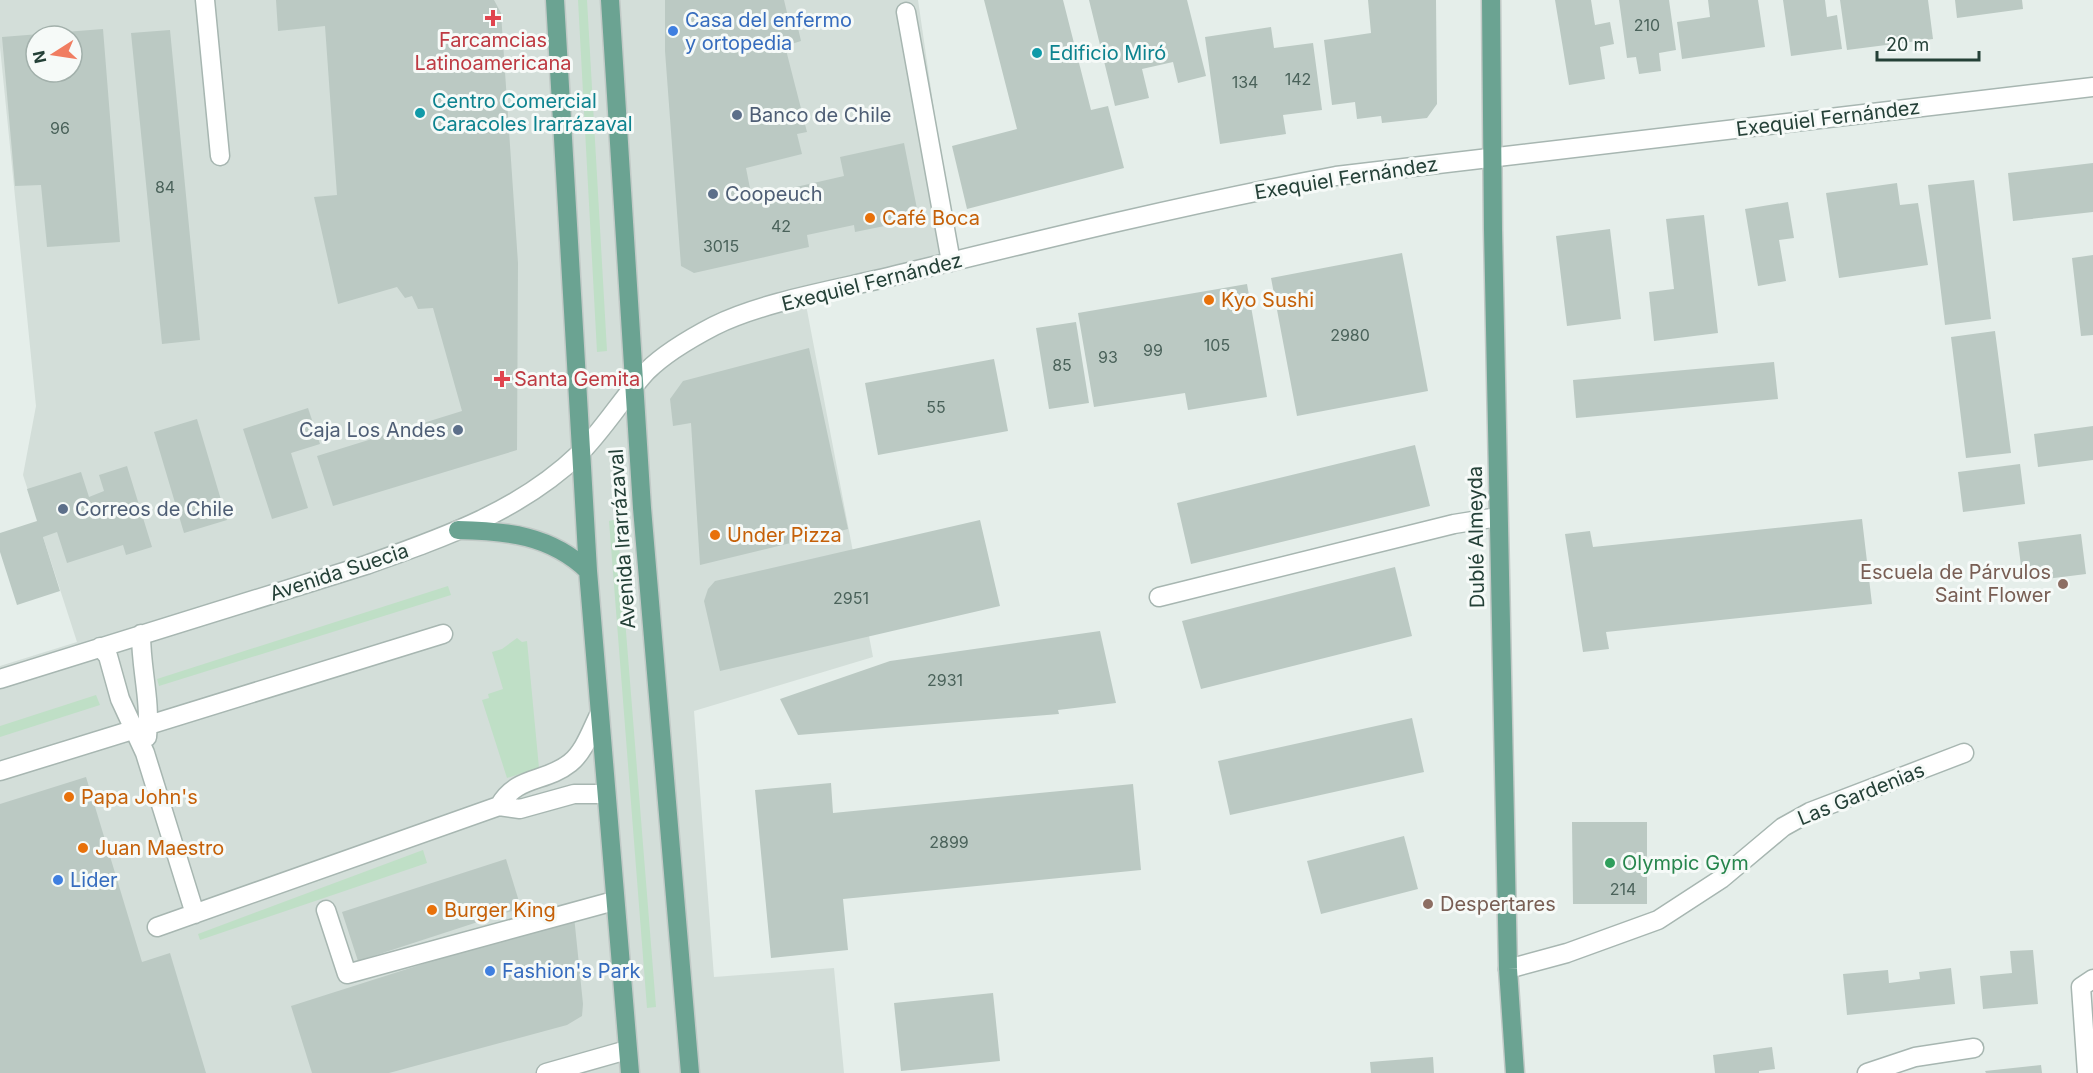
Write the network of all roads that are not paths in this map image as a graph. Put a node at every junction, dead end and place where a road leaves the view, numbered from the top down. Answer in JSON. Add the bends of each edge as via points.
{"nodes":[{"id":1,"x":205,"y":0,"type":"edge"},
{"id":2,"x":555,"y":0,"type":"edge"},
{"id":3,"x":610,"y":0,"type":"edge"},
{"id":4,"x":1491,"y":0,"type":"edge"},
{"id":5,"x":906,"y":12,"type":"dead end"},
{"id":6,"x":2093,"y":87,"type":"edge"},
{"id":7,"x":220,"y":156,"type":"dead end"},
{"id":8,"x":1492,"y":158,"type":"junction"},
{"id":9,"x":951,"y":262,"type":"junction"},
{"id":10,"x":634,"y":388,"type":"junction"},
{"id":11,"x":580,"y":453,"type":"junction"},
{"id":12,"x":1498,"y":517,"type":"junction"},
{"id":13,"x":458,"y":530,"type":"junction"},
{"id":14,"x":588,"y":571,"type":"junction"},
{"id":15,"x":1159,"y":597,"type":"dead end"},
{"id":16,"x":141,"y":634,"type":"junction"},
{"id":17,"x":443,"y":634,"type":"dead end"},
{"id":18,"x":100,"y":647,"type":"junction"},
{"id":19,"x":0,"y":679,"type":"edge"},
{"id":20,"x":599,"y":715,"type":"junction"},
{"id":21,"x":140,"y":728,"type":"junction"},
{"id":22,"x":1964,"y":753,"type":"dead end"},
{"id":23,"x":0,"y":771,"type":"edge"},
{"id":24,"x":605,"y":794,"type":"junction"},
{"id":25,"x":499,"y":806,"type":"junction"},
{"id":26,"x":614,"y":901,"type":"junction"},
{"id":27,"x":326,"y":910,"type":"dead end"},
{"id":28,"x":195,"y":914,"type":"junction"},
{"id":29,"x":157,"y":927,"type":"dead end"},
{"id":30,"x":1508,"y":969,"type":"junction"},
{"id":31,"x":2093,"y":979,"type":"edge"},
{"id":32,"x":1974,"y":1048,"type":"dead end"},
{"id":33,"x":627,"y":1050,"type":"junction"},
{"id":34,"x":546,"y":1073,"type":"edge"},
{"id":35,"x":630,"y":1073,"type":"edge"},
{"id":36,"x":690,"y":1073,"type":"edge"},
{"id":37,"x":1515,"y":1073,"type":"edge"},
{"id":38,"x":1867,"y":1073,"type":"edge"},
{"id":39,"x":2087,"y":1073,"type":"edge"}],
"edges":[{"from":1,"to":7,"type":"street"},
{"from":2,"to":11,"type":"main road","name":"Avenida Irarrázaval"},
{"from":3,"to":10,"type":"main road","name":"Avenida Irarrázaval"},
{"from":4,"to":8,"type":"main road","name":"Dublé Almeyda"},
{"from":5,"to":9,"type":"street"},
{"from":6,"to":8,"type":"street","name":"Exequiel Fernández"},
{"from":8,"to":9,"type":"street","name":"Exequiel Fernández","via":[[1395,167],[1271,188]]},
{"from":8,"to":12,"type":"main road","name":"Dublé Almeyda"},
{"from":9,"to":10,"type":"street","name":"Exequiel Fernández","via":[[755,310],[714,326],[669,353]]},
{"from":10,"to":11,"type":"street","name":"Avenida Suecia"},
{"from":10,"to":36,"type":"main road","name":"Avenida Irarrázaval"},
{"from":11,"to":13,"type":"street","name":"Avenida Suecia","via":[[526,497]]},
{"from":11,"to":14,"type":"main road","name":"Avenida Irarrázaval"},
{"from":12,"to":15,"type":"street","via":[[1454,524]]},
{"from":12,"to":30,"type":"main road","name":"Dublé Almeyda"},
{"from":13,"to":14,"type":"main road","via":[[490,530],[532,537],[564,551]]},
{"from":13,"to":16,"type":"street","name":"Avenida Suecia","via":[[366,565]]},
{"from":14,"to":20,"type":"main road","name":"Avenida Irarrázaval"},
{"from":16,"to":18,"type":"street","name":"Avenida Suecia"},
{"from":16,"to":21,"type":"street","via":[[149,690]]},
{"from":17,"to":21,"type":"street"},
{"from":18,"to":19,"type":"street","name":"Avenida Suecia"},
{"from":18,"to":21,"type":"street","via":[[108,656],[120,699]]},
{"from":20,"to":24,"type":"main road","name":"Avenida Irarrázaval"},
{"from":20,"to":25,"type":"street","via":[[570,763],[514,787]]},
{"from":21,"to":23,"type":"street"},
{"from":21,"to":28,"type":"street"},
{"from":22,"to":30,"type":"street","name":"Las Gardenias","via":[[1810,812],[1783,827],[1721,879],[1658,920],[1578,950]]},
{"from":24,"to":25,"type":"street","via":[[574,794],[520,809]]},
{"from":24,"to":26,"type":"main road","name":"Avenida Irarrázaval"},
{"from":25,"to":28,"type":"street"},
{"from":26,"to":27,"type":"street","via":[[347,974]]},
{"from":26,"to":33,"type":"main road","name":"Avenida Irarrázaval"},
{"from":28,"to":29,"type":"street"},
{"from":30,"to":37,"type":"main road","name":"Dublé Almeyda"},
{"from":31,"to":39,"type":"street","via":[[2081,987]]},
{"from":32,"to":38,"type":"street","via":[[1915,1057]]},
{"from":33,"to":34,"type":"street"},
{"from":33,"to":35,"type":"main road","name":"Avenida Irarrázaval"}]}
